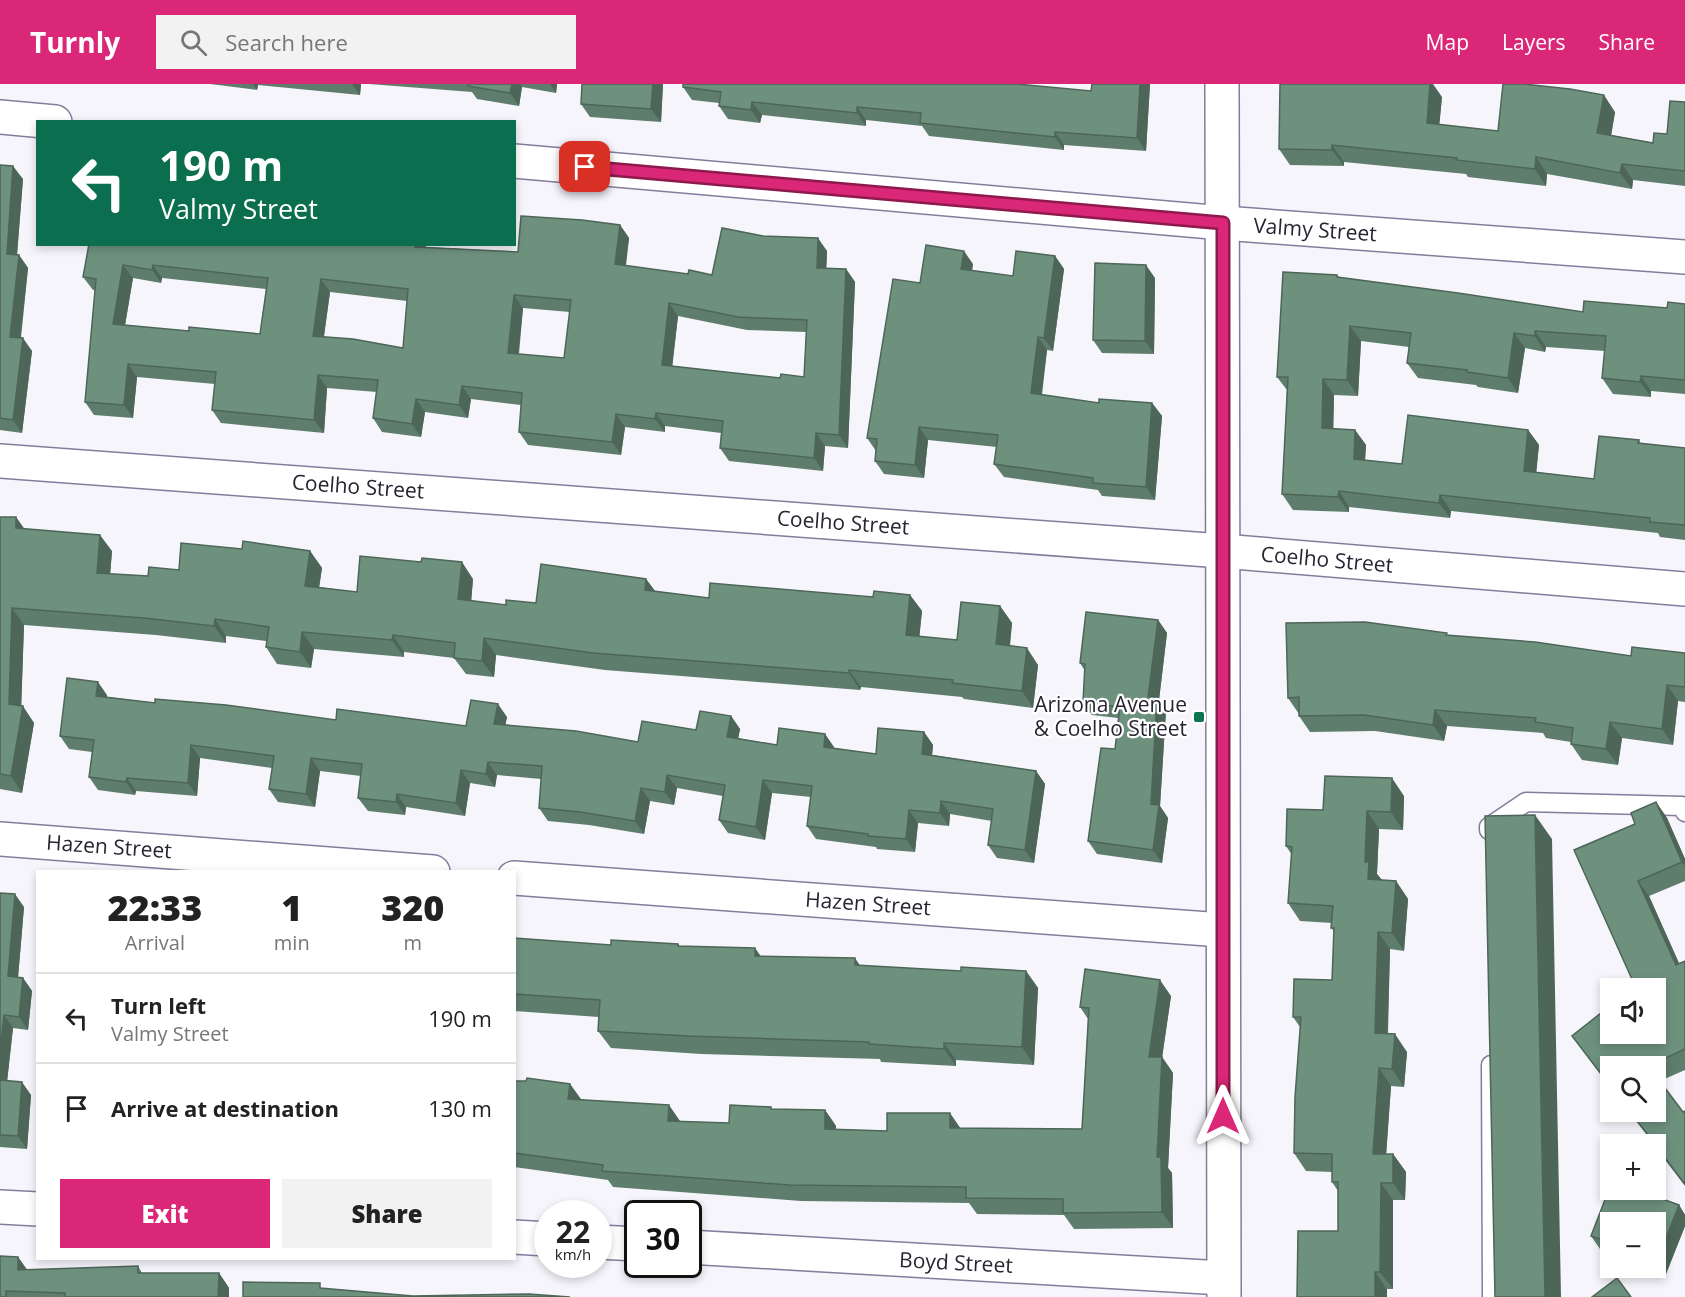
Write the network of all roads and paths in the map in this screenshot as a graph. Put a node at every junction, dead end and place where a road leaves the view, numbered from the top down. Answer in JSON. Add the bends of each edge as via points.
{"nodes":[{"id":1,"x":1222,"y":84,"type":"edge"},
{"id":2,"x":0,"y":117,"type":"edge"},
{"id":3,"x":36,"y":120,"type":"edge"},
{"id":4,"x":516,"y":161,"type":"edge"},
{"id":5,"x":1223,"y":223,"type":"junction"},
{"id":6,"x":1685,"y":257,"type":"edge"},
{"id":7,"x":0,"y":461,"type":"edge"},
{"id":8,"x":1222,"y":551,"type":"junction"},
{"id":9,"x":1685,"y":589,"type":"edge"},
{"id":10,"x":1685,"y":813,"type":"edge"},
{"id":11,"x":0,"y":839,"type":"edge"},
{"id":12,"x":1489,"y":851,"type":"edge"},
{"id":13,"x":407,"y":870,"type":"edge"},
{"id":14,"x":516,"y":878,"type":"edge"},
{"id":15,"x":1222,"y":930,"type":"junction"},
{"id":16,"x":1491,"y":1050,"type":"edge"},
{"id":17,"x":0,"y":1207,"type":"edge"},
{"id":18,"x":36,"y":1209,"type":"edge"},
{"id":19,"x":516,"y":1237,"type":"edge"},
{"id":20,"x":534,"y":1238,"type":"edge"},
{"id":21,"x":702,"y":1248,"type":"edge"},
{"id":22,"x":1223,"y":1288,"type":"edge"},
{"id":23,"x":1492,"y":1297,"type":"edge"}],
"edges":[{"from":1,"to":5,"type":"street"},
{"from":2,"to":3,"type":"street"},
{"from":4,"to":5,"type":"street","name":"Valmy Street"},
{"from":5,"to":6,"type":"street","name":"Valmy Street"},
{"from":5,"to":8,"type":"street"},
{"from":7,"to":8,"type":"street","name":"Coelho Street"},
{"from":8,"to":9,"type":"street","name":"Coelho Street"},
{"from":8,"to":15,"type":"street"},
{"from":10,"to":12,"type":"lane","via":[[1682,806],[1527,802],[1489,827]]},
{"from":11,"to":13,"type":"street","name":"Hazen Street"},
{"from":14,"to":15,"type":"street","name":"Hazen Street"},
{"from":15,"to":22,"type":"street"},
{"from":16,"to":23,"type":"lane"},
{"from":17,"to":18,"type":"street"},
{"from":19,"to":20,"type":"street"},
{"from":21,"to":22,"type":"street","name":"Boyd Street"}]}
